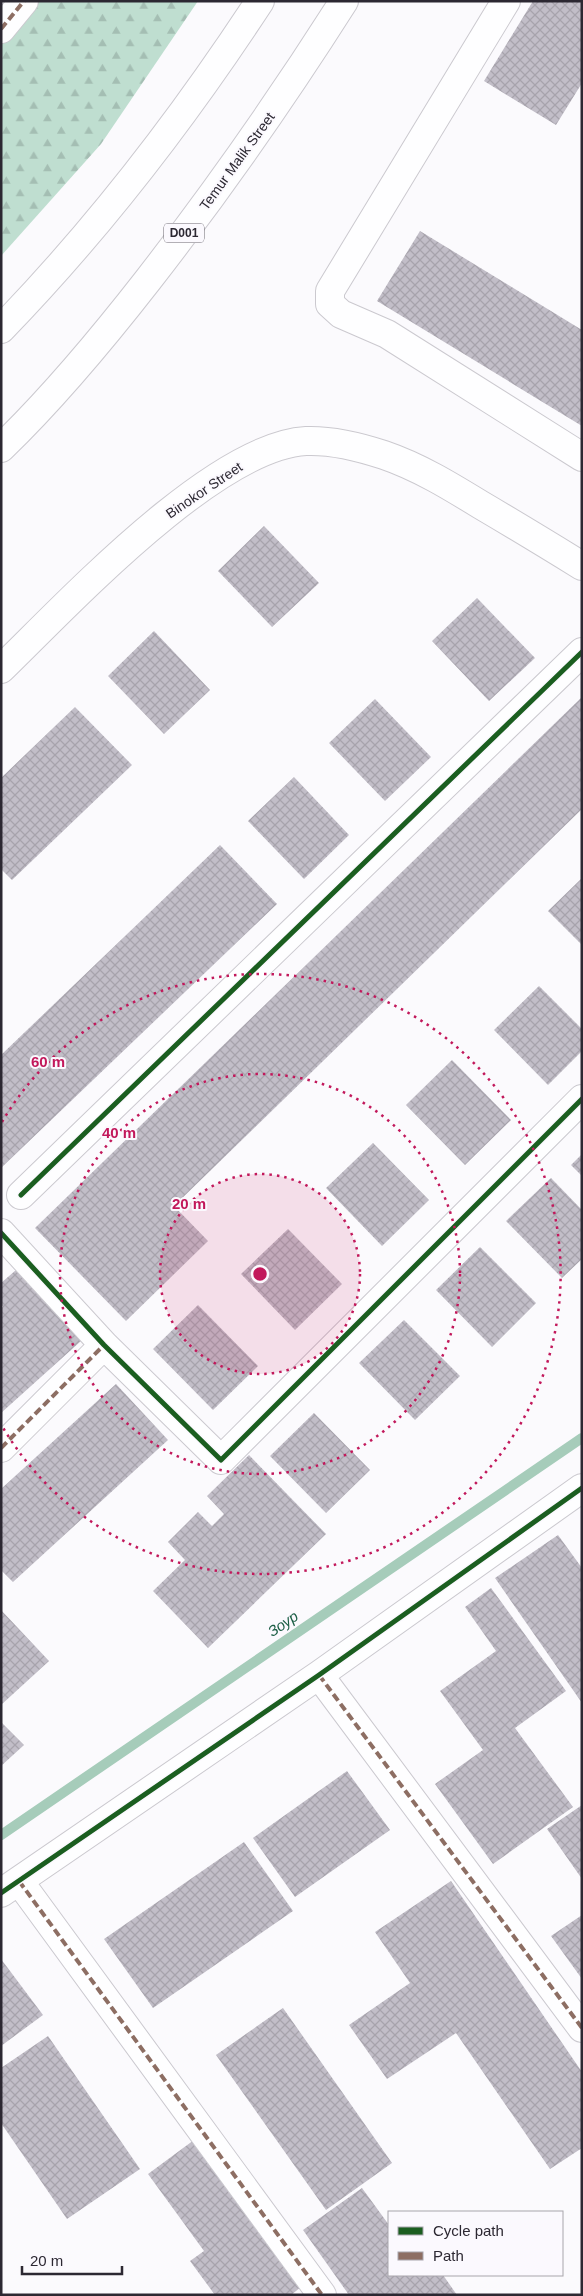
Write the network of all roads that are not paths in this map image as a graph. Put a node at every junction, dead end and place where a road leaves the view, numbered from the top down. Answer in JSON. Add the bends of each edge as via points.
{"nodes":[{"id":1,"x":24,"y":1,"type":"edge"},
{"id":2,"x":260,"y":1,"type":"edge"},
{"id":3,"x":344,"y":1,"type":"edge"},
{"id":4,"x":506,"y":1,"type":"edge"},
{"id":5,"x":1,"y":29,"type":"edge"},
{"id":6,"x":1,"y":329,"type":"edge"},
{"id":7,"x":1,"y":448,"type":"edge"},
{"id":8,"x":582,"y":457,"type":"edge"},
{"id":9,"x":582,"y":566,"type":"edge"},
{"id":10,"x":582,"y":652,"type":"edge"},
{"id":11,"x":1,"y":669,"type":"edge"},
{"id":12,"x":582,"y":1099,"type":"edge"},
{"id":13,"x":21,"y":1195,"type":"dead end"},
{"id":14,"x":1,"y":1233,"type":"edge"},
{"id":15,"x":104,"y":1345,"type":"junction"},
{"id":16,"x":1,"y":1448,"type":"edge"},
{"id":17,"x":582,"y":1488,"type":"edge"},
{"id":18,"x":319,"y":1675,"type":"junction"},
{"id":19,"x":10,"y":1887,"type":"edge"},
{"id":20,"x":582,"y":2028,"type":"edge"},
{"id":21,"x":322,"y":2295,"type":"edge"}],
"edges":[{"from":1,"to":5,"type":"main road"},
{"from":2,"to":6,"type":"main road","via":[[158,145],[63,261]]},
{"from":3,"to":7,"type":"main road","name":"Temur Malik Street","number":"D001","via":[[262,126],[173,248],[81,363],[32,419]]},
{"from":4,"to":8,"type":"main road","via":[[330,291],[330,304],[341,314],[387,334]]},
{"from":9,"to":11,"type":"main road","name":"Binokor Street","via":[[461,493],[404,463],[344,444],[305,441],[251,458],[192,494],[117,557]]},
{"from":10,"to":13,"type":"main road"},
{"from":12,"to":15,"type":"main road","via":[[221,1460]]},
{"from":14,"to":15,"type":"main road"},
{"from":15,"to":16,"type":"main road"},
{"from":17,"to":18,"type":"main road"},
{"from":18,"to":19,"type":"main road"},
{"from":18,"to":20,"type":"main road"},
{"from":19,"to":21,"type":"main road"}]}
